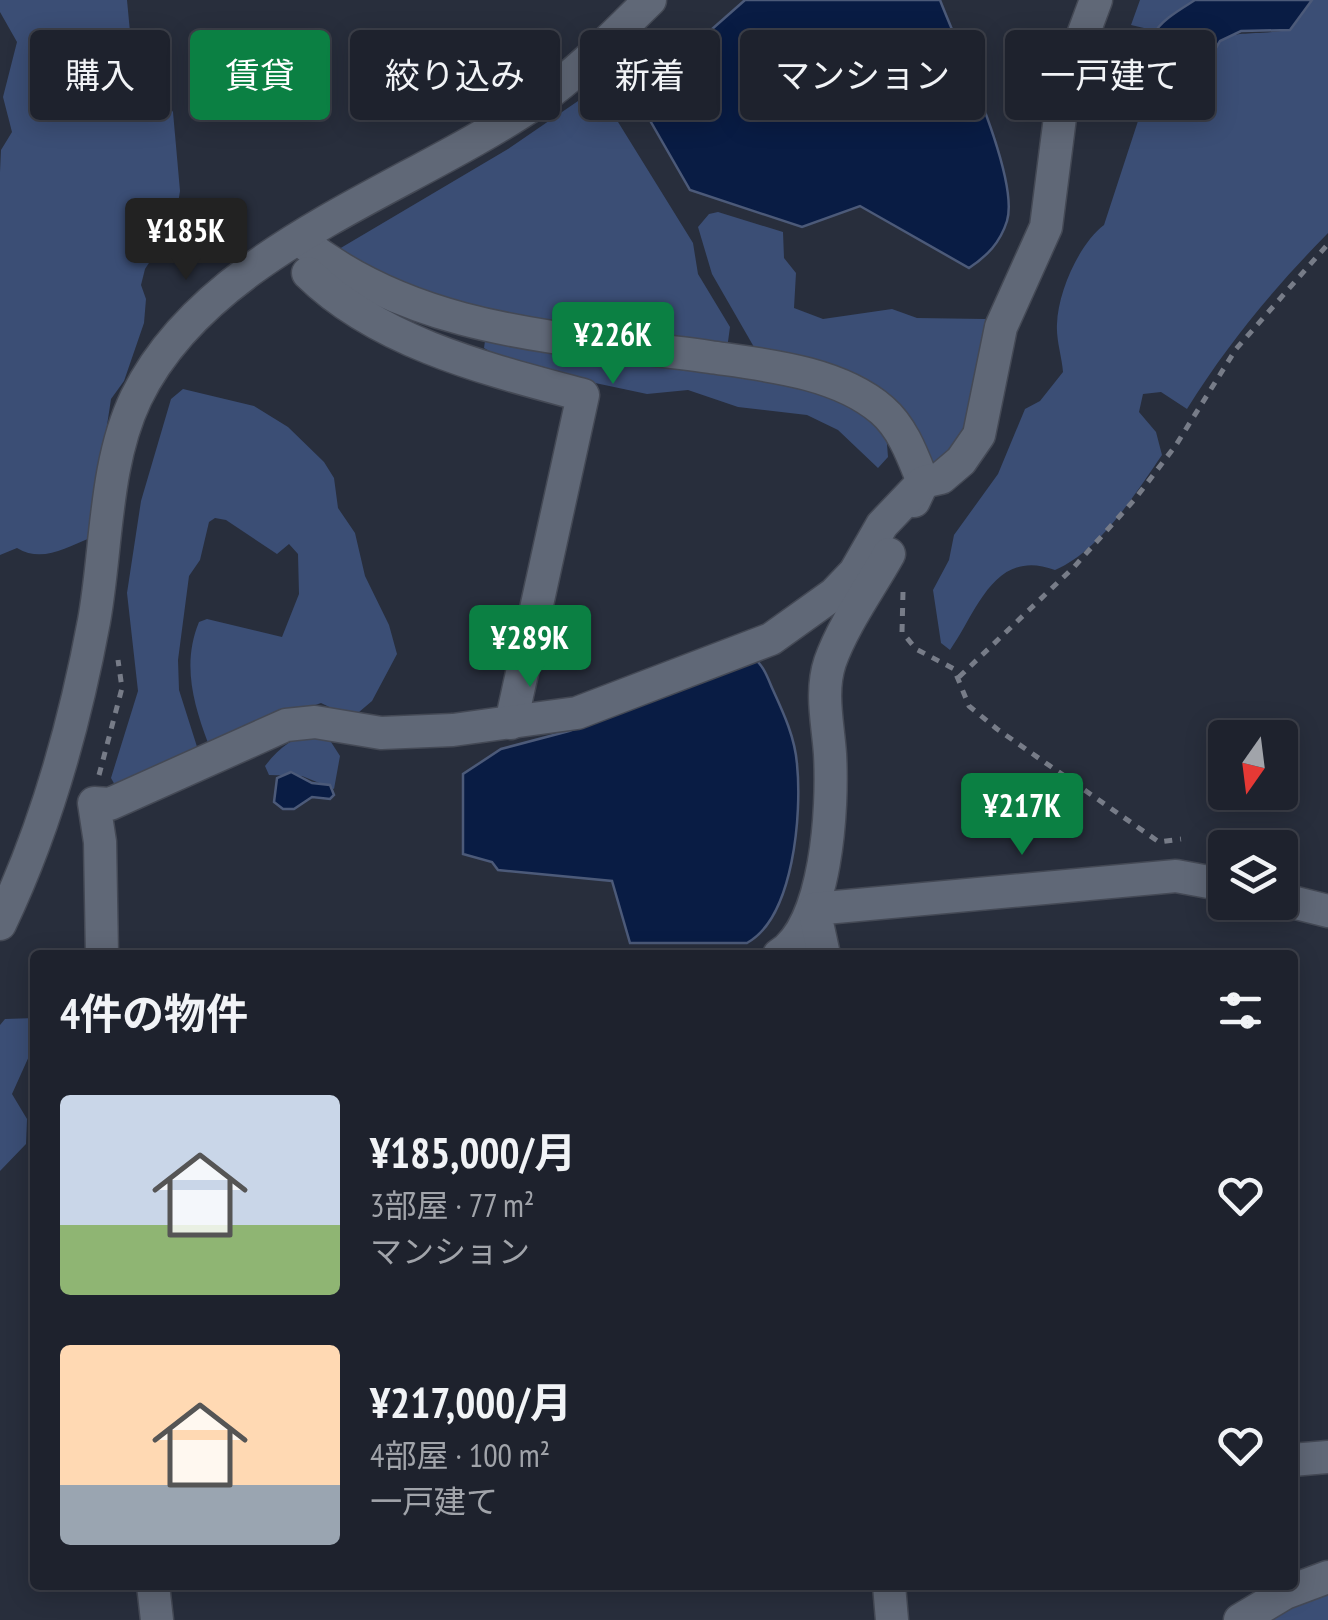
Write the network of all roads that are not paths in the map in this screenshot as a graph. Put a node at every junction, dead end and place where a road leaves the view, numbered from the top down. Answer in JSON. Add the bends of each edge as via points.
{"nodes":[{"id":1,"x":650,"y":0,"type":"edge"},
{"id":2,"x":1096,"y":0,"type":"edge"},
{"id":3,"x":293,"y":244,"type":"junction"},
{"id":4,"x":923,"y":482,"type":"junction"},
{"id":5,"x":512,"y":724,"type":"junction"},
{"id":6,"x":1208,"y":882,"type":"edge"},
{"id":7,"x":1298,"y":904,"type":"edge"},
{"id":8,"x":814,"y":909,"type":"junction"},
{"id":9,"x":1328,"y":911,"type":"edge"},
{"id":10,"x":0,"y":924,"type":"edge"},
{"id":11,"x":102,"y":950,"type":"edge"},
{"id":12,"x":786,"y":950,"type":"edge"},
{"id":13,"x":823,"y":950,"type":"edge"},
{"id":14,"x":1328,"y":1457,"type":"edge"},
{"id":15,"x":1298,"y":1460,"type":"edge"},
{"id":16,"x":1328,"y":1576,"type":"edge"},
{"id":17,"x":1298,"y":1588,"type":"edge"},
{"id":18,"x":154,"y":1590,"type":"edge"},
{"id":19,"x":889,"y":1590,"type":"edge"},
{"id":20,"x":1293,"y":1590,"type":"edge"},
{"id":21,"x":157,"y":1620,"type":"edge"},
{"id":22,"x":892,"y":1620,"type":"edge"},
{"id":23,"x":1240,"y":1620,"type":"edge"}],
"edges":[{"from":1,"to":3,"type":"street","via":[[538,101]]},
{"from":2,"to":4,"type":"street","via":[[1064,86],[1046,227],[1001,328],[980,436],[941,478]]},
{"from":3,"to":4,"type":"street","via":[[422,310],[483,326],[749,362],[844,386],[896,423]]},
{"from":3,"to":5,"type":"street","via":[[312,277],[405,335],[480,367],[583,395]]},
{"from":3,"to":10,"type":"street","via":[[189,320],[134,401],[118,455],[93,624],[49,794]]},
{"from":4,"to":5,"type":"street","via":[[882,524],[834,594],[771,639],[577,712]]},
{"from":4,"to":8,"type":"street","via":[[830,663],[824,696],[830,803]]},
{"from":5,"to":11,"type":"street","via":[[381,733],[315,722],[286,726],[110,804],[94,803]]},
{"from":6,"to":8,"type":"street","via":[[1176,876]]},
{"from":7,"to":9,"type":"street"},
{"from":8,"to":12,"type":"street"},
{"from":8,"to":13,"type":"street"},
{"from":14,"to":15,"type":"street"},
{"from":16,"to":17,"type":"street"},
{"from":18,"to":21,"type":"street"},
{"from":19,"to":22,"type":"street"},
{"from":20,"to":23,"type":"street"}]}
